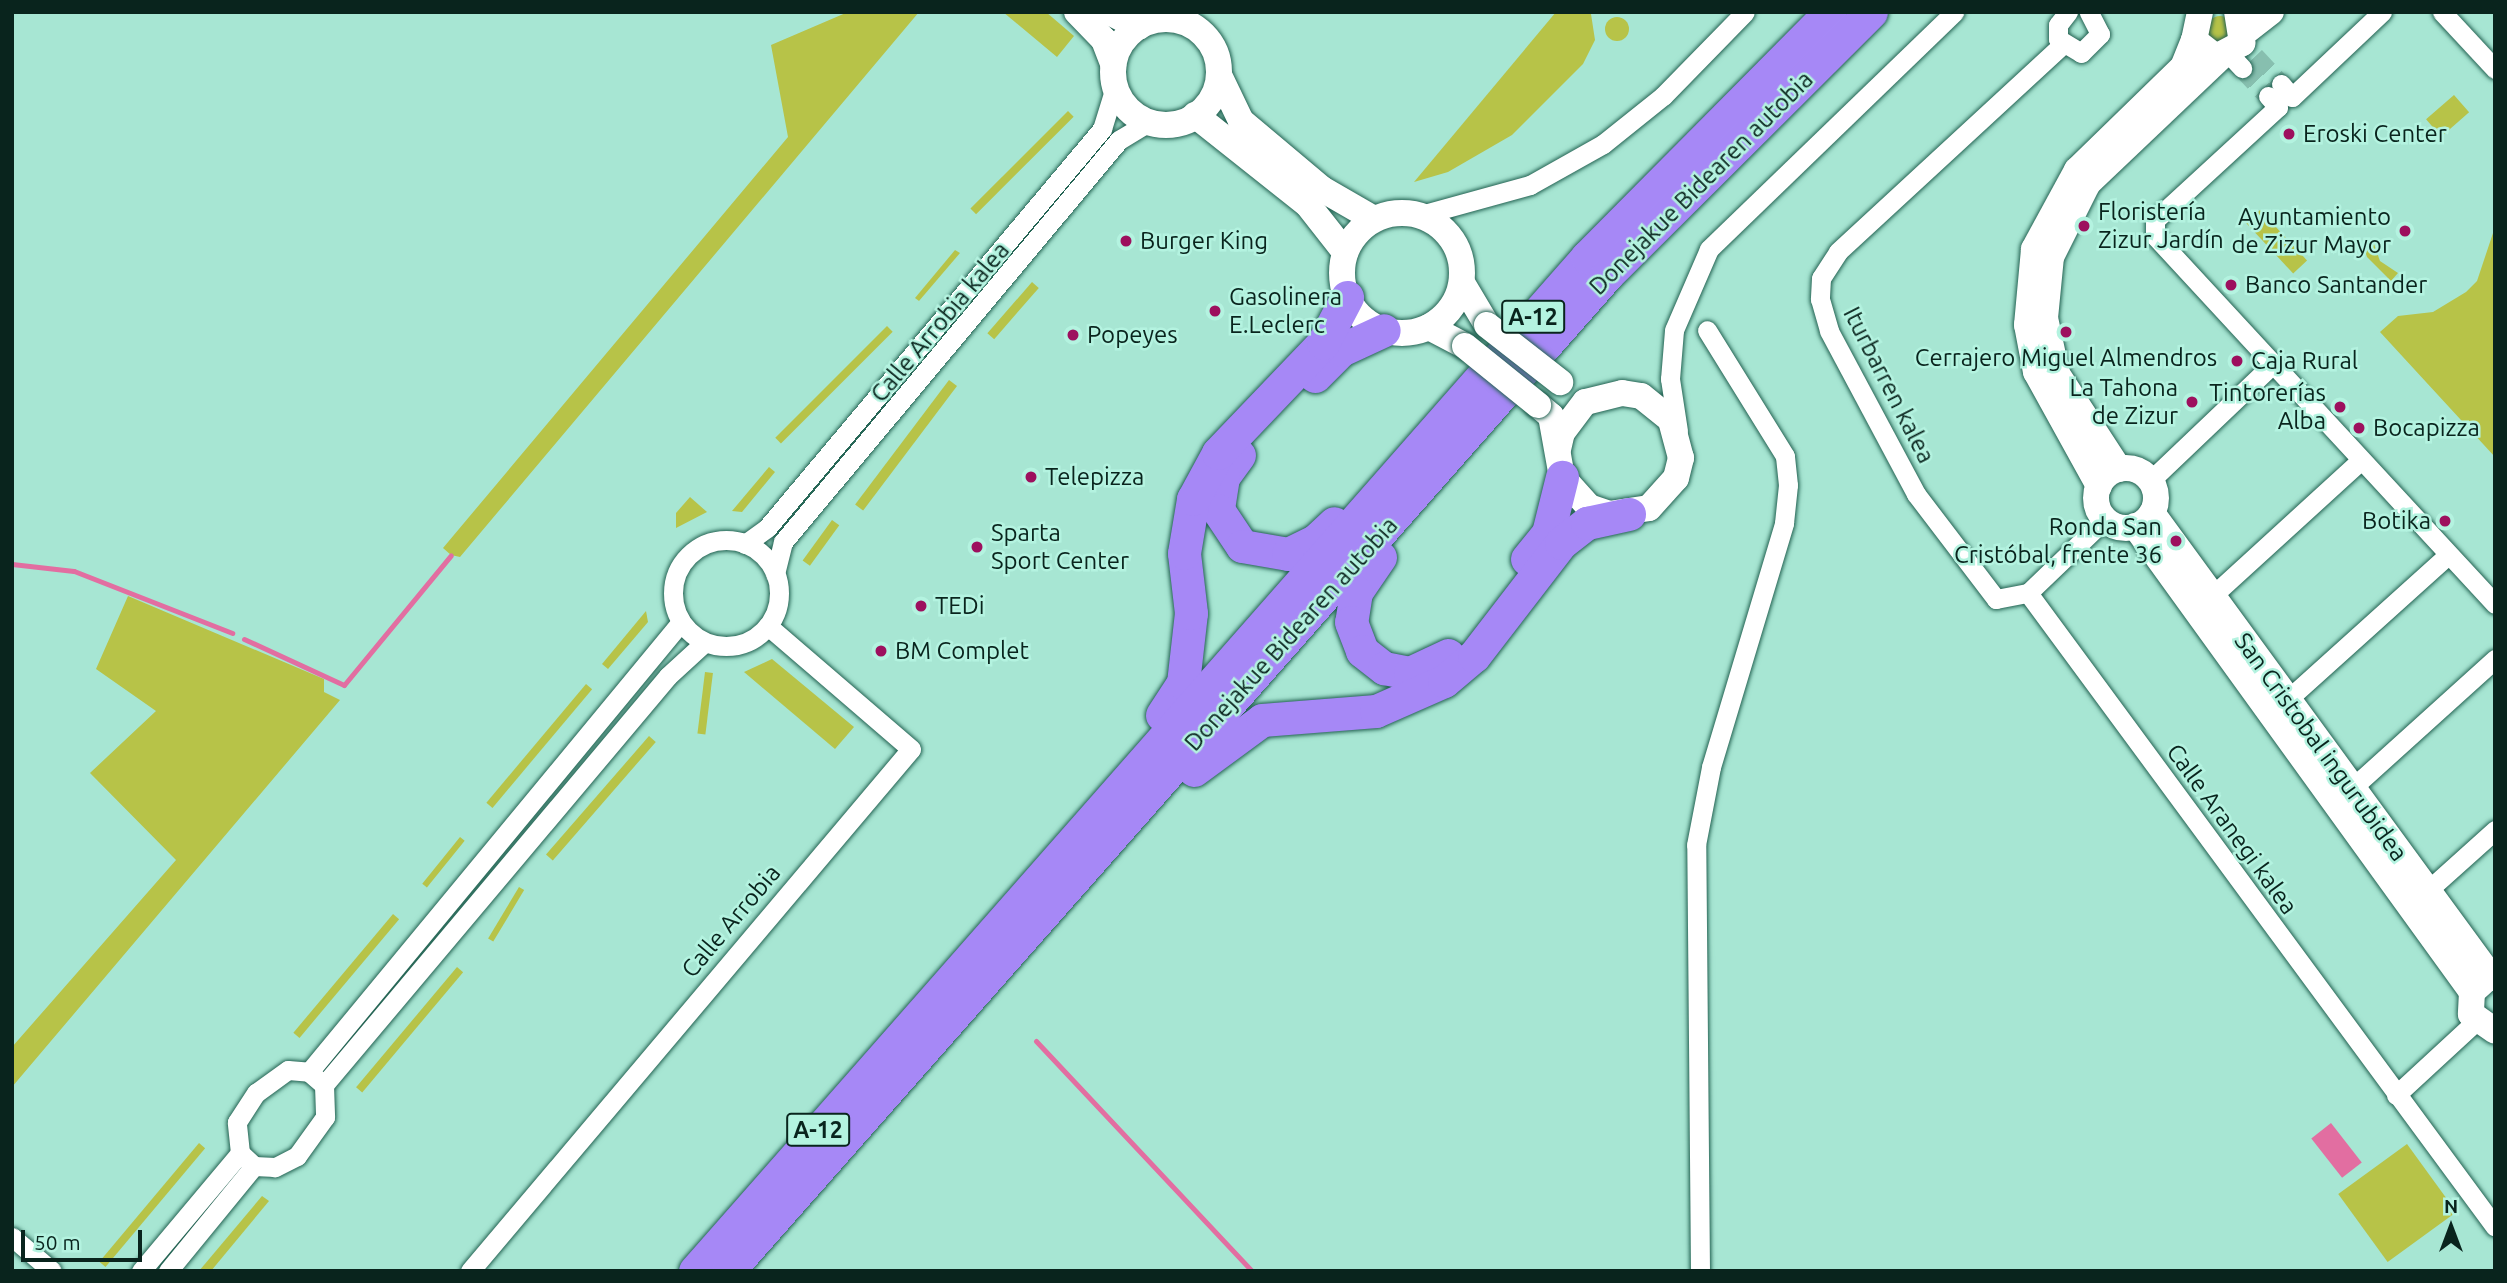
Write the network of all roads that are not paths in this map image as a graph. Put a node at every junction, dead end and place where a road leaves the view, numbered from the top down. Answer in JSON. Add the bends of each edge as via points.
{"nodes":[{"id":1,"x":1077,"y":12,"type":"edge"},
{"id":2,"x":1109,"y":12,"type":"edge"},
{"id":3,"x":1745,"y":12,"type":"edge"},
{"id":4,"x":1830,"y":12,"type":"edge"},
{"id":5,"x":1871,"y":12,"type":"edge"},
{"id":6,"x":1954,"y":12,"type":"edge"},
{"id":7,"x":2068,"y":12,"type":"edge"},
{"id":8,"x":2089,"y":12,"type":"edge"},
{"id":9,"x":2200,"y":12,"type":"edge"},
{"id":10,"x":2271,"y":12,"type":"edge"},
{"id":11,"x":2382,"y":12,"type":"edge"},
{"id":12,"x":2442,"y":12,"type":"edge"},
{"id":13,"x":1733,"y":20,"type":"edge"},
{"id":14,"x":1208,"y":22,"type":"edge"},
{"id":15,"x":1138,"y":27,"type":"junction"},
{"id":16,"x":2194,"y":40,"type":"junction"},
{"id":17,"x":2062,"y":45,"type":"junction"},
{"id":18,"x":2239,"y":46,"type":"edge"},
{"id":19,"x":2495,"y":69,"type":"edge"},
{"id":20,"x":1114,"y":75,"type":"junction"},
{"id":21,"x":1219,"y":75,"type":"junction"},
{"id":22,"x":1195,"y":115,"type":"junction"},
{"id":23,"x":1149,"y":122,"type":"junction"},
{"id":24,"x":1421,"y":215,"type":"junction"},
{"id":25,"x":1374,"y":219,"type":"junction"},
{"id":26,"x":1345,"y":252,"type":"junction"},
{"id":27,"x":1462,"y":283,"type":"junction"},
{"id":28,"x":1347,"y":297,"type":"junction"},
{"id":29,"x":1429,"y":327,"type":"junction"},
{"id":30,"x":1384,"y":330,"type":"junction"},
{"id":31,"x":1707,"y":330,"type":"dead end"},
{"id":32,"x":2273,"y":364,"type":"junction"},
{"id":33,"x":1586,"y":402,"type":"junction"},
{"id":34,"x":1452,"y":407,"type":"junction"},
{"id":35,"x":1679,"y":438,"type":"junction"},
{"id":36,"x":2361,"y":460,"type":"junction"},
{"id":37,"x":1446,"y":461,"type":"junction"},
{"id":38,"x":1560,"y":463,"type":"junction"},
{"id":39,"x":2109,"y":477,"type":"junction"},
{"id":40,"x":2151,"y":480,"type":"junction"},
{"id":41,"x":1629,"y":514,"type":"junction"},
{"id":42,"x":2105,"y":519,"type":"junction"},
{"id":43,"x":2144,"y":520,"type":"junction"},
{"id":44,"x":745,"y":544,"type":"junction"},
{"id":45,"x":2448,"y":555,"type":"junction"},
{"id":46,"x":775,"y":574,"type":"junction"},
{"id":47,"x":2028,"y":593,"type":"junction"},
{"id":48,"x":2211,"y":597,"type":"junction"},
{"id":49,"x":2495,"y":604,"type":"edge"},
{"id":50,"x":681,"y":622,"type":"junction"},
{"id":51,"x":768,"y":626,"type":"junction"},
{"id":52,"x":705,"y":642,"type":"junction"},
{"id":53,"x":2495,"y":659,"type":"edge"},
{"id":54,"x":2287,"y":700,"type":"junction"},
{"id":55,"x":2351,"y":789,"type":"junction"},
{"id":56,"x":2495,"y":830,"type":"edge"},
{"id":57,"x":1071,"y":882,"type":"junction"},
{"id":58,"x":1027,"y":887,"type":"junction"},
{"id":59,"x":2426,"y":892,"type":"junction"},
{"id":60,"x":2487,"y":983,"type":"edge"},
{"id":61,"x":2485,"y":1027,"type":"edge"},
{"id":62,"x":317,"y":1078,"type":"junction"},
{"id":63,"x":2396,"y":1095,"type":"junction"},
{"id":64,"x":247,"y":1159,"type":"junction"},
{"id":65,"x":2495,"y":1227,"type":"edge"},
{"id":66,"x":12,"y":1237,"type":"edge"},
{"id":67,"x":52,"y":1271,"type":"edge"},
{"id":68,"x":141,"y":1271,"type":"edge"},
{"id":69,"x":168,"y":1271,"type":"edge"},
{"id":70,"x":470,"y":1271,"type":"edge"},
{"id":71,"x":695,"y":1271,"type":"edge"},
{"id":72,"x":728,"y":1271,"type":"edge"},
{"id":73,"x":1700,"y":1271,"type":"edge"}],
"edges":[{"from":1,"to":20,"type":"street","via":[[1104,40]]},
{"from":2,"to":15,"type":"street"},
{"from":3,"to":13,"type":"street"},
{"from":4,"to":34,"type":"highway","name":"Donejakue Bidearen autobia","number":"A-12","via":[[1587,257]]},
{"from":5,"to":37,"type":"highway","name":"Donejakue Bidearen autobia","number":"A-12","via":[[1606,276]]},
{"from":6,"to":35,"type":"street","via":[[1709,249],[1688,289],[1670,353]]},
{"from":7,"to":17,"type":"street","via":[[2058,25]]},
{"from":8,"to":17,"type":"street","via":[[2100,27],[2094,47],[2081,53]]},
{"from":9,"to":16,"type":"street"},
{"from":10,"to":18,"type":"street"},
{"from":11,"to":32,"type":"street","via":[[2292,97],[2275,90],[2278,107],[2155,220],[2155,236]]},
{"from":12,"to":19,"type":"street"},
{"from":13,"to":24,"type":"street","via":[[1663,96],[1569,165],[1530,185]]},
{"from":14,"to":15,"type":"street","via":[[1170,19]]},
{"from":14,"to":21,"type":"street"},
{"from":15,"to":20,"type":"street"},
{"from":16,"to":18,"type":"street"},
{"from":16,"to":39,"type":"street","via":[[2183,67],[2077,170],[2034,249],[2027,298],[2034,362],[2046,397]]},
{"from":17,"to":47,"type":"street","name":"Iturbarren kalea","via":[[1838,252],[1821,278],[1829,331],[1916,494],[1996,599]]},
{"from":18,"to":39,"type":"street","via":[[2088,183],[2048,267],[2045,318],[2057,374]]},
{"from":20,"to":23,"type":"street","via":[[1131,112]]},
{"from":20,"to":44,"type":"street","name":"Calle Arrobia kalea","via":[[1102,129],[767,528]]},
{"from":21,"to":22,"type":"street","via":[[1210,103]]},
{"from":21,"to":25,"type":"street","via":[[1241,121],[1322,189]]},
{"from":22,"to":23,"type":"street","via":[[1177,124]]},
{"from":22,"to":26,"type":"street","via":[[1308,205]]},
{"from":23,"to":46,"type":"street","name":"Calle Arrobia kalea","via":[[1119,140],[783,542]]},
{"from":24,"to":25,"type":"street"},
{"from":24,"to":27,"type":"street","via":[[1454,242]]},
{"from":25,"to":26,"type":"street"},
{"from":26,"to":28,"type":"street"},
{"from":27,"to":29,"type":"street","via":[[1456,301]]},
{"from":27,"to":33,"type":"street","bridge":true,"via":[[1486,325]]},
{"from":28,"to":30,"type":"street"},
{"from":28,"to":58,"type":"highway","via":[[1323,343],[1204,475],[1184,553],[1191,613],[1183,683]]},
{"from":29,"to":30,"type":"street"},
{"from":29,"to":38,"type":"street","bridge":true,"via":[[1465,346],[1551,416]]},
{"from":30,"to":34,"type":"highway","via":[[1341,350],[1245,446],[1223,477],[1218,510],[1229,535],[1264,554],[1288,554],[1315,541],[1401,446]]},
{"from":31,"to":73,"type":"street","via":[[1784,456],[1788,485],[1784,523],[1711,767],[1696,845]]},
{"from":32,"to":36,"type":"street"},
{"from":32,"to":40,"type":"street"},
{"from":33,"to":35,"type":"street","via":[[1603,395],[1642,396],[1671,420]]},
{"from":33,"to":38,"type":"street","via":[[1567,424]]},
{"from":34,"to":58,"type":"highway","name":"Donejakue Bidearen autobia","number":"A-12"},
{"from":35,"to":41,"type":"street","via":[[1681,458],[1671,487],[1649,508]]},
{"from":36,"to":45,"type":"street"},
{"from":36,"to":48,"type":"street"},
{"from":37,"to":38,"type":"highway","via":[[1356,592],[1351,622],[1362,651],[1384,668],[1410,673],[1441,663],[1548,533]]},
{"from":37,"to":57,"type":"highway","name":"Donejakue Bidearen autobia","number":"A-12"},
{"from":38,"to":41,"type":"street","via":[[1589,507]]},
{"from":39,"to":40,"type":"street","via":[[2138,470]]},
{"from":39,"to":42,"type":"street","via":[[2096,498]]},
{"from":40,"to":43,"type":"street"},
{"from":41,"to":57,"type":"highway","via":[[1587,523],[1561,543],[1474,656],[1444,681],[1376,711],[1262,720],[1222,744],[1128,839]]},
{"from":42,"to":43,"type":"street"},
{"from":42,"to":47,"type":"street"},
{"from":43,"to":48,"type":"street","name":"San Cristobal ingurubidea"},
{"from":43,"to":60,"type":"street","name":"San Cristobal ingurubidea"},
{"from":44,"to":46,"type":"street"},
{"from":44,"to":50,"type":"street","via":[[715,541],[688,556],[673,587]]},
{"from":45,"to":49,"type":"street"},
{"from":45,"to":54,"type":"street"},
{"from":46,"to":51,"type":"street","via":[[776,610]]},
{"from":47,"to":63,"type":"street","name":"Calle Aranegi kalea"},
{"from":48,"to":54,"type":"street","name":"San Cristobal ingurubidea"},
{"from":50,"to":52,"type":"street"},
{"from":50,"to":62,"type":"street"},
{"from":51,"to":52,"type":"street","via":[[739,645]]},
{"from":51,"to":70,"type":"street","name":"Calle Arrobia","via":[[911,749]]},
{"from":52,"to":62,"type":"street","via":[[668,676]]},
{"from":53,"to":55,"type":"street"},
{"from":54,"to":55,"type":"street","name":"San Cristobal ingurubidea"},
{"from":55,"to":59,"type":"street","name":"San Cristobal ingurubidea"},
{"from":56,"to":59,"type":"street"},
{"from":57,"to":72,"type":"highway","name":"Donejakue Bidearen autobia","number":"A-12"},
{"from":58,"to":71,"type":"highway","name":"Donejakue Bidearen autobia","number":"A-12"},
{"from":59,"to":60,"type":"street","name":"San Cristobal ingurubidea"},
{"from":60,"to":61,"type":"street"},
{"from":61,"to":63,"type":"street"},
{"from":62,"to":64,"type":"street","via":[[325,1117],[309,1145],[275,1167]]},
{"from":62,"to":64,"type":"street","via":[[288,1070],[256,1093],[237,1122]]},
{"from":63,"to":65,"type":"street","name":"Calle Aranegi kalea"},
{"from":64,"to":68,"type":"street"},
{"from":64,"to":69,"type":"street"},
{"from":66,"to":67,"type":"street"}]}
